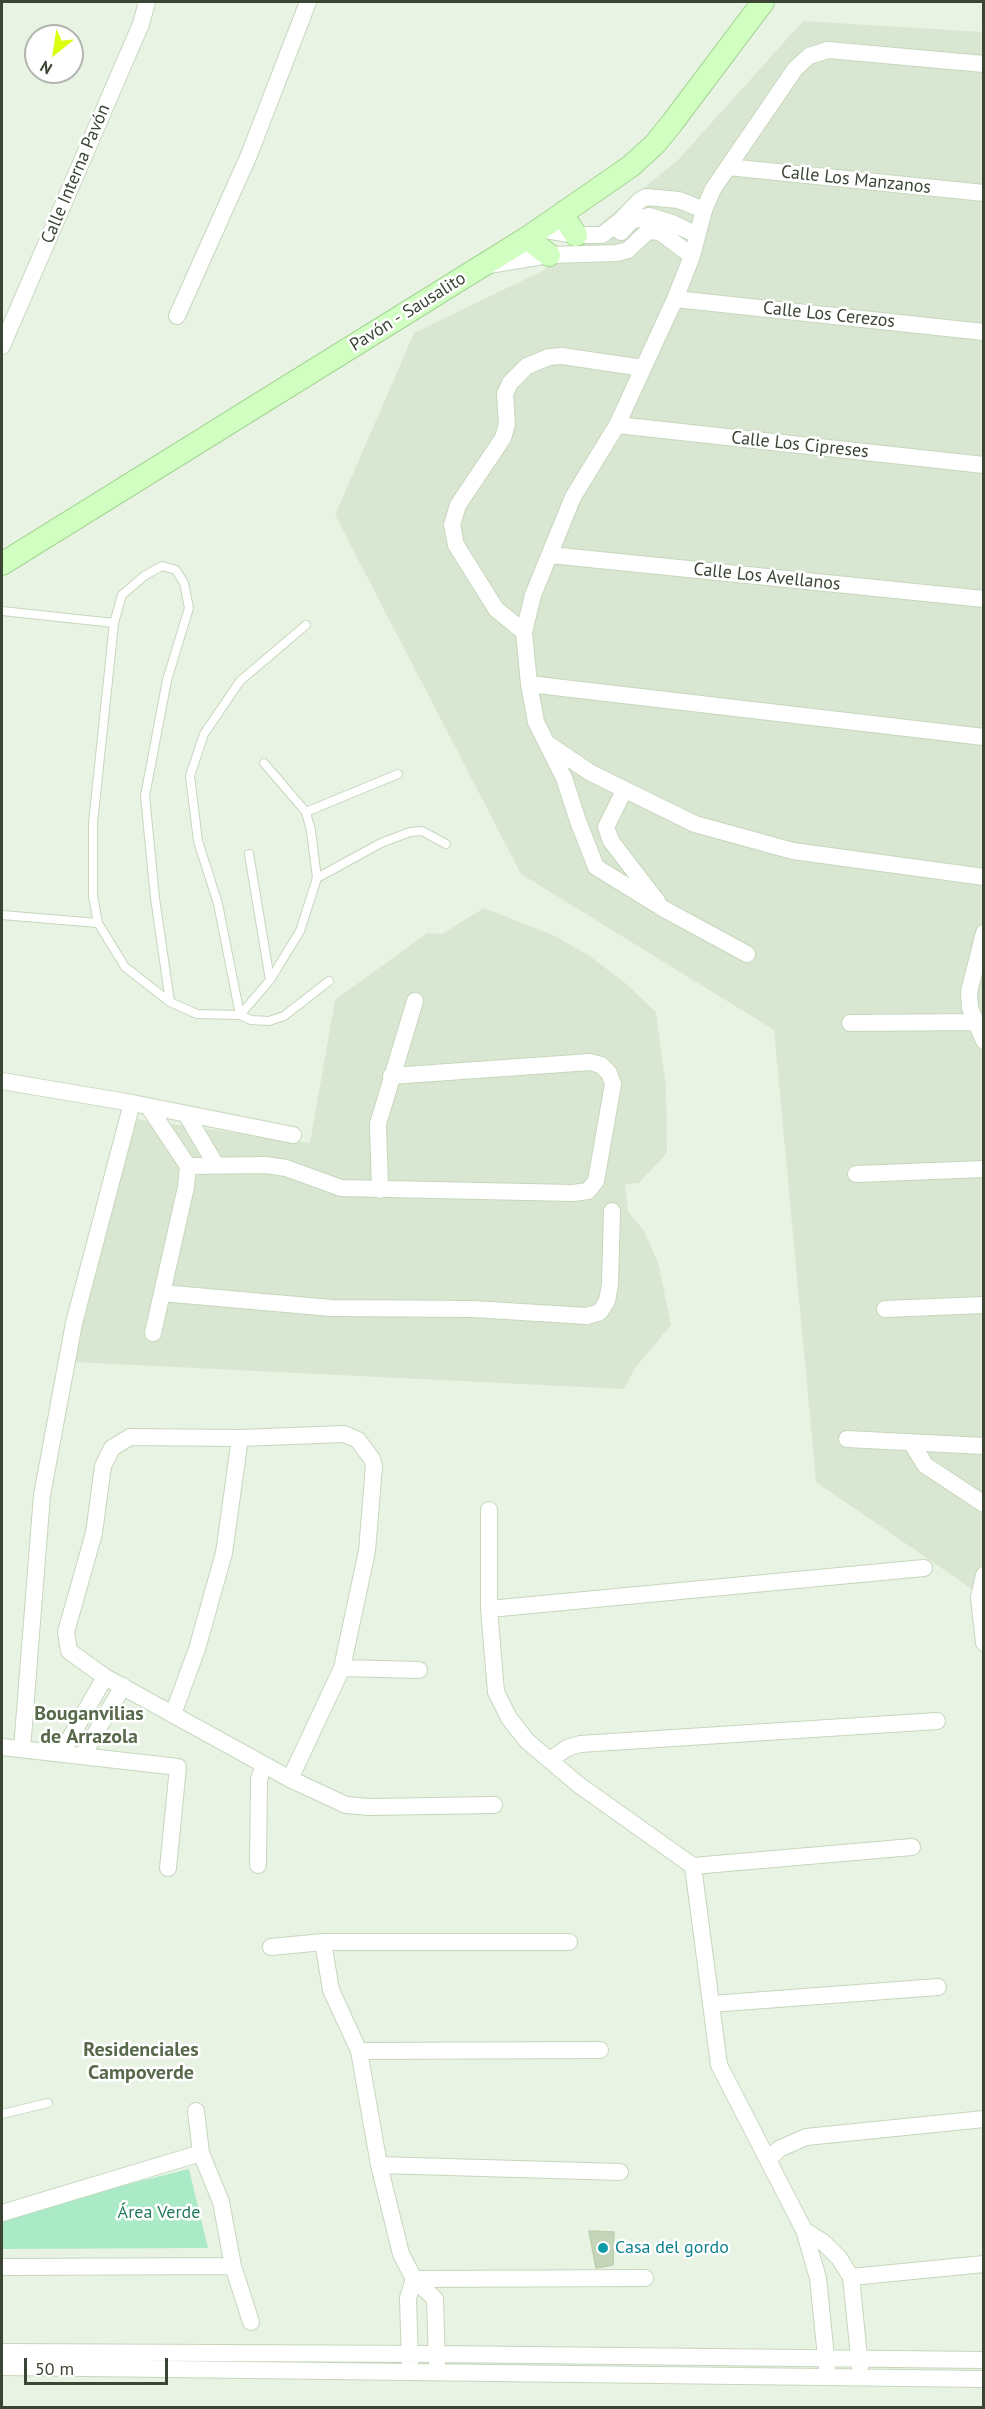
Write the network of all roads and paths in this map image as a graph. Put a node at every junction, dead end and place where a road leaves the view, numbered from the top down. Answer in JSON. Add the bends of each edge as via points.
{"nodes":[{"id":1,"x":147,"y":2,"type":"edge"},
{"id":2,"x":308,"y":2,"type":"edge"},
{"id":3,"x":763,"y":2,"type":"edge"},
{"id":4,"x":984,"y":64,"type":"edge"},
{"id":5,"x":728,"y":167,"type":"junction"},
{"id":6,"x":984,"y":193,"type":"edge"},
{"id":7,"x":704,"y":210,"type":"junction"},
{"id":8,"x":564,"y":212,"type":"junction"},
{"id":9,"x":533,"y":234,"type":"junction"},
{"id":10,"x":576,"y":235,"type":"junction"},
{"id":11,"x":697,"y":235,"type":"junction"},
{"id":12,"x":596,"y":254,"type":"junction"},
{"id":13,"x":549,"y":255,"type":"junction"},
{"id":14,"x":692,"y":256,"type":"junction"},
{"id":15,"x":482,"y":266,"type":"junction"},
{"id":16,"x":675,"y":299,"type":"junction"},
{"id":17,"x":177,"y":316,"type":"dead end"},
{"id":18,"x":984,"y":332,"type":"edge"},
{"id":19,"x":2,"y":346,"type":"edge"},
{"id":20,"x":643,"y":368,"type":"junction"},
{"id":21,"x":617,"y":425,"type":"junction"},
{"id":22,"x":984,"y":465,"type":"edge"},
{"id":23,"x":550,"y":555,"type":"junction"},
{"id":24,"x":2,"y":564,"type":"edge"},
{"id":25,"x":984,"y":599,"type":"edge"},
{"id":26,"x":2,"y":611,"type":"edge"},
{"id":27,"x":114,"y":623,"type":"junction"},
{"id":28,"x":306,"y":625,"type":"dead end"},
{"id":29,"x":524,"y":632,"type":"junction"},
{"id":30,"x":529,"y":684,"type":"junction"},
{"id":31,"x":984,"y":737,"type":"edge"},
{"id":32,"x":547,"y":743,"type":"junction"},
{"id":33,"x":264,"y":764,"type":"dead end"},
{"id":34,"x":398,"y":774,"type":"dead end"},
{"id":35,"x":624,"y":791,"type":"junction"},
{"id":36,"x":306,"y":812,"type":"junction"},
{"id":37,"x":446,"y":844,"type":"dead end"},
{"id":38,"x":249,"y":854,"type":"dead end"},
{"id":39,"x":984,"y":877,"type":"edge"},
{"id":40,"x":317,"y":878,"type":"junction"},
{"id":41,"x":664,"y":909,"type":"junction"},
{"id":42,"x":2,"y":915,"type":"edge"},
{"id":43,"x":98,"y":923,"type":"junction"},
{"id":44,"x":984,"y":933,"type":"edge"},
{"id":45,"x":747,"y":954,"type":"dead end"},
{"id":46,"x":270,"y":980,"type":"junction"},
{"id":47,"x":329,"y":981,"type":"dead end"},
{"id":48,"x":415,"y":1001,"type":"dead end"},
{"id":49,"x":170,"y":1002,"type":"junction"},
{"id":50,"x":240,"y":1016,"type":"junction"},
{"id":51,"x":975,"y":1022,"type":"junction"},
{"id":52,"x":850,"y":1023,"type":"dead end"},
{"id":53,"x":984,"y":1041,"type":"edge"},
{"id":54,"x":391,"y":1076,"type":"junction"},
{"id":55,"x":2,"y":1081,"type":"edge"},
{"id":56,"x":140,"y":1105,"type":"junction"},
{"id":57,"x":186,"y":1114,"type":"junction"},
{"id":58,"x":293,"y":1135,"type":"dead end"},
{"id":59,"x":216,"y":1165,"type":"junction"},
{"id":60,"x":188,"y":1166,"type":"junction"},
{"id":61,"x":984,"y":1169,"type":"edge"},
{"id":62,"x":856,"y":1174,"type":"dead end"},
{"id":63,"x":381,"y":1190,"type":"junction"},
{"id":64,"x":612,"y":1211,"type":"dead end"},
{"id":65,"x":162,"y":1293,"type":"junction"},
{"id":66,"x":984,"y":1305,"type":"edge"},
{"id":67,"x":885,"y":1309,"type":"dead end"},
{"id":68,"x":153,"y":1333,"type":"dead end"},
{"id":69,"x":240,"y":1438,"type":"junction"},
{"id":70,"x":847,"y":1439,"type":"dead end"},
{"id":71,"x":911,"y":1442,"type":"junction"},
{"id":72,"x":984,"y":1446,"type":"edge"},
{"id":73,"x":984,"y":1504,"type":"edge"},
{"id":74,"x":489,"y":1510,"type":"dead end"},
{"id":75,"x":924,"y":1568,"type":"dead end"},
{"id":76,"x":984,"y":1575,"type":"edge"},
{"id":77,"x":489,"y":1609,"type":"junction"},
{"id":78,"x":984,"y":1643,"type":"edge"},
{"id":79,"x":342,"y":1668,"type":"junction"},
{"id":80,"x":419,"y":1670,"type":"dead end"},
{"id":81,"x":105,"y":1677,"type":"junction"},
{"id":82,"x":123,"y":1686,"type":"junction"},
{"id":83,"x":173,"y":1714,"type":"junction"},
{"id":84,"x":937,"y":1721,"type":"dead end"},
{"id":85,"x":2,"y":1747,"type":"edge"},
{"id":86,"x":22,"y":1749,"type":"junction"},
{"id":87,"x":62,"y":1752,"type":"junction"},
{"id":88,"x":83,"y":1755,"type":"junction"},
{"id":89,"x":550,"y":1760,"type":"junction"},
{"id":90,"x":264,"y":1765,"type":"junction"},
{"id":91,"x":290,"y":1779,"type":"junction"},
{"id":92,"x":494,"y":1805,"type":"dead end"},
{"id":93,"x":912,"y":1847,"type":"dead end"},
{"id":94,"x":258,"y":1865,"type":"dead end"},
{"id":95,"x":693,"y":1866,"type":"junction"},
{"id":96,"x":168,"y":1868,"type":"dead end"},
{"id":97,"x":323,"y":1942,"type":"junction"},
{"id":98,"x":569,"y":1942,"type":"dead end"},
{"id":99,"x":271,"y":1947,"type":"dead end"},
{"id":100,"x":938,"y":1987,"type":"dead end"},
{"id":101,"x":711,"y":2004,"type":"junction"},
{"id":102,"x":600,"y":2050,"type":"dead end"},
{"id":103,"x":359,"y":2051,"type":"junction"},
{"id":104,"x":48,"y":2103,"type":"dead end"},
{"id":105,"x":196,"y":2112,"type":"dead end"},
{"id":106,"x":2,"y":2114,"type":"edge"},
{"id":107,"x":984,"y":2119,"type":"edge"},
{"id":108,"x":201,"y":2152,"type":"junction"},
{"id":109,"x":768,"y":2160,"type":"junction"},
{"id":110,"x":379,"y":2165,"type":"junction"},
{"id":111,"x":620,"y":2172,"type":"dead end"},
{"id":112,"x":2,"y":2213,"type":"edge"},
{"id":113,"x":804,"y":2230,"type":"junction"},
{"id":114,"x":984,"y":2264,"type":"edge"},
{"id":115,"x":233,"y":2266,"type":"junction"},
{"id":116,"x":2,"y":2267,"type":"edge"},
{"id":117,"x":851,"y":2277,"type":"junction"},
{"id":118,"x":645,"y":2278,"type":"dead end"},
{"id":119,"x":414,"y":2279,"type":"junction"},
{"id":120,"x":250,"y":2322,"type":"dead end"},
{"id":121,"x":2,"y":2352,"type":"edge"},
{"id":122,"x":410,"y":2353,"type":"junction"},
{"id":123,"x":437,"y":2354,"type":"junction"},
{"id":124,"x":826,"y":2358,"type":"junction"},
{"id":125,"x":859,"y":2358,"type":"junction"},
{"id":126,"x":984,"y":2360,"type":"edge"},
{"id":127,"x":2,"y":2367,"type":"edge"},
{"id":128,"x":411,"y":2371,"type":"junction"},
{"id":129,"x":438,"y":2372,"type":"junction"},
{"id":130,"x":828,"y":2377,"type":"junction"},
{"id":131,"x":861,"y":2377,"type":"junction"},
{"id":132,"x":984,"y":2379,"type":"edge"}],
"edges":[{"from":1,"to":19,"type":"street","name":"Calle Interna Pavón","via":[[141,24]]},
{"from":2,"to":17,"type":"street","via":[[249,155]]},
{"from":3,"to":8,"type":"street","name":"Pavón - Sausalito","via":[[655,144],[631,166]]},
{"from":4,"to":5,"type":"street","via":[[818,52],[795,69]]},
{"from":5,"to":6,"type":"street","name":"Calle Los Manzanos"},
{"from":5,"to":7,"type":"street"},
{"from":7,"to":10,"type":"street","via":[[679,200],[646,197],[602,235]]},
{"from":7,"to":11,"type":"street"},
{"from":8,"to":9,"type":"street","name":"Pavón - Sausalito"},
{"from":8,"to":10,"type":"street"},
{"from":9,"to":10,"type":"street"},
{"from":9,"to":13,"type":"street"},
{"from":9,"to":15,"type":"street","name":"Pavón - Sausalito"},
{"from":11,"to":12,"type":"street","via":[[649,216],[631,222]]},
{"from":11,"to":14,"type":"street"},
{"from":12,"to":13,"type":"street"},
{"from":12,"to":14,"type":"street","via":[[627,250],[648,231],[660,232]]},
{"from":13,"to":15,"type":"street"},
{"from":14,"to":16,"type":"street"},
{"from":15,"to":24,"type":"street","name":"Pavón - Sausalito"},
{"from":16,"to":18,"type":"street","name":"Calle Los Cerezos"},
{"from":16,"to":20,"type":"street"},
{"from":20,"to":21,"type":"street"},
{"from":20,"to":29,"type":"street","via":[[549,357],[527,366],[510,383],[503,438],[458,505],[452,525],[456,545],[496,609]]},
{"from":21,"to":22,"type":"street","name":"Calle Los Cipreses"},
{"from":21,"to":23,"type":"street","via":[[573,497]]},
{"from":23,"to":25,"type":"street","name":"Calle Los Avellanos"},
{"from":23,"to":29,"type":"street","via":[[532,595]]},
{"from":26,"to":27,"type":"lane"},
{"from":27,"to":43,"type":"lane","via":[[93,823],[93,896]]},
{"from":27,"to":49,"type":"lane","via":[[122,595],[144,576],[162,566],[176,570],[184,583],[189,608],[167,680],[145,796]]},
{"from":28,"to":50,"type":"lane","via":[[240,681],[204,734],[190,776],[198,841],[218,904]]},
{"from":29,"to":30,"type":"street"},
{"from":30,"to":31,"type":"street"},
{"from":30,"to":32,"type":"street","via":[[536,722]]},
{"from":32,"to":35,"type":"street"},
{"from":32,"to":41,"type":"street","via":[[596,867]]},
{"from":33,"to":36,"type":"lane"},
{"from":34,"to":36,"type":"lane"},
{"from":35,"to":39,"type":"street","via":[[695,824],[793,850]]},
{"from":35,"to":41,"type":"street","via":[[606,827],[611,841]]},
{"from":36,"to":40,"type":"lane"},
{"from":37,"to":40,"type":"lane","via":[[422,831],[410,832]]},
{"from":38,"to":46,"type":"lane"},
{"from":40,"to":46,"type":"lane","via":[[300,931]]},
{"from":41,"to":45,"type":"street"},
{"from":42,"to":43,"type":"lane"},
{"from":43,"to":49,"type":"lane","via":[[125,967]]},
{"from":44,"to":51,"type":"street","via":[[969,992]]},
{"from":46,"to":50,"type":"lane"},
{"from":47,"to":50,"type":"lane","via":[[284,1016],[269,1022]]},
{"from":48,"to":54,"type":"street"},
{"from":49,"to":50,"type":"lane","via":[[197,1014]]},
{"from":51,"to":52,"type":"street"},
{"from":51,"to":53,"type":"street"},
{"from":54,"to":63,"type":"street","via":[[378,1124]]},
{"from":54,"to":63,"type":"street","via":[[590,1062],[601,1065],[613,1084],[598,1171],[592,1188],[582,1193]]},
{"from":55,"to":56,"type":"street"},
{"from":56,"to":57,"type":"street"},
{"from":56,"to":60,"type":"street"},
{"from":56,"to":86,"type":"street","via":[[74,1323],[42,1495]]},
{"from":57,"to":58,"type":"street"},
{"from":57,"to":59,"type":"street"},
{"from":59,"to":60,"type":"street"},
{"from":59,"to":63,"type":"street","via":[[276,1166],[341,1188]]},
{"from":60,"to":65,"type":"street"},
{"from":61,"to":62,"type":"street"},
{"from":64,"to":65,"type":"street","via":[[607,1301],[600,1312],[586,1316],[473,1309],[331,1308]]},
{"from":65,"to":68,"type":"street"},
{"from":66,"to":67,"type":"street"},
{"from":69,"to":79,"type":"street","via":[[344,1434],[358,1440],[372,1459],[367,1551]]},
{"from":69,"to":81,"type":"street","via":[[130,1437],[112,1448],[102,1466],[94,1533],[66,1632],[69,1651]]},
{"from":69,"to":83,"type":"street","via":[[224,1553],[197,1649]]},
{"from":70,"to":71,"type":"street"},
{"from":71,"to":72,"type":"street"},
{"from":71,"to":73,"type":"street","via":[[925,1465]]},
{"from":74,"to":77,"type":"street"},
{"from":75,"to":77,"type":"street"},
{"from":76,"to":78,"type":"street","via":[[979,1597]]},
{"from":77,"to":89,"type":"street","via":[[496,1692],[521,1734]]},
{"from":79,"to":80,"type":"street"},
{"from":79,"to":91,"type":"street"},
{"from":81,"to":82,"type":"street"},
{"from":81,"to":87,"type":"street"},
{"from":82,"to":83,"type":"street"},
{"from":82,"to":88,"type":"street"},
{"from":83,"to":90,"type":"street"},
{"from":84,"to":89,"type":"street","via":[[580,1744]]},
{"from":85,"to":86,"type":"street"},
{"from":86,"to":87,"type":"street"},
{"from":87,"to":88,"type":"street"},
{"from":88,"to":96,"type":"street","via":[[178,1767]]},
{"from":89,"to":95,"type":"street"},
{"from":90,"to":91,"type":"street"},
{"from":90,"to":94,"type":"street","via":[[259,1779]]},
{"from":91,"to":92,"type":"street","via":[[346,1805]]},
{"from":93,"to":95,"type":"street"},
{"from":95,"to":101,"type":"street"},
{"from":97,"to":98,"type":"street"},
{"from":97,"to":99,"type":"street"},
{"from":97,"to":103,"type":"street","via":[[331,1990]]},
{"from":100,"to":101,"type":"street"},
{"from":101,"to":109,"type":"street","via":[[719,2065]]},
{"from":102,"to":103,"type":"street"},
{"from":103,"to":110,"type":"street"},
{"from":104,"to":106,"type":"lane"},
{"from":105,"to":108,"type":"street"},
{"from":107,"to":109,"type":"street","via":[[806,2137],[785,2146]]},
{"from":108,"to":112,"type":"street"},
{"from":108,"to":115,"type":"street","via":[[221,2202]]},
{"from":109,"to":113,"type":"street"},
{"from":110,"to":111,"type":"street"},
{"from":110,"to":119,"type":"street","via":[[401,2254]]},
{"from":113,"to":117,"type":"street","via":[[839,2258]]},
{"from":113,"to":124,"type":"street","via":[[818,2278]]},
{"from":114,"to":117,"type":"street"},
{"from":115,"to":116,"type":"street"},
{"from":115,"to":120,"type":"street"},
{"from":117,"to":125,"type":"street"},
{"from":118,"to":119,"type":"street"},
{"from":119,"to":122,"type":"street","via":[[408,2298]]},
{"from":119,"to":123,"type":"street","via":[[435,2299]]},
{"from":121,"to":122,"type":"street"},
{"from":122,"to":123,"type":"street"},
{"from":122,"to":128,"type":"street"},
{"from":123,"to":124,"type":"street"},
{"from":123,"to":129,"type":"street"},
{"from":124,"to":125,"type":"street"},
{"from":124,"to":130,"type":"street"},
{"from":125,"to":126,"type":"street"},
{"from":125,"to":131,"type":"street"},
{"from":127,"to":128,"type":"street"},
{"from":128,"to":129,"type":"street"},
{"from":129,"to":130,"type":"street"},
{"from":130,"to":131,"type":"street"},
{"from":131,"to":132,"type":"street"}]}
